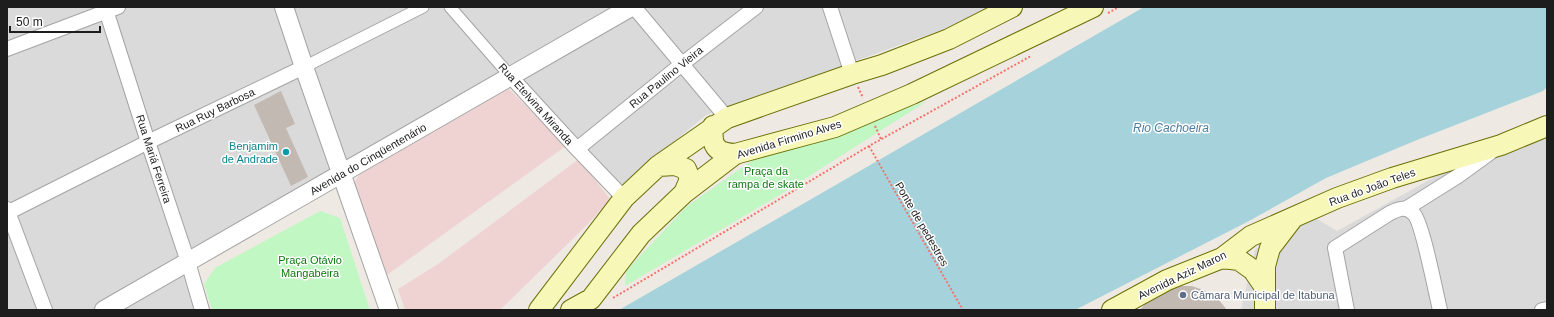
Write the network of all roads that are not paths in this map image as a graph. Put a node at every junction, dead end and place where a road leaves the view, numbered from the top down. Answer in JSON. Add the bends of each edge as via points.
{"nodes":[{"id":1,"x":284,"y":7,"type":"edge"},
{"id":2,"x":424,"y":7,"type":"edge"},
{"id":3,"x":450,"y":7,"type":"edge"},
{"id":4,"x":631,"y":7,"type":"edge"},
{"id":5,"x":634,"y":7,"type":"edge"},
{"id":6,"x":830,"y":7,"type":"edge"},
{"id":7,"x":110,"y":8,"type":"edge"},
{"id":8,"x":752,"y":8,"type":"edge"},
{"id":9,"x":1002,"y":9,"type":"edge"},
{"id":10,"x":1099,"y":11,"type":"edge"},
{"id":11,"x":7,"y":49,"type":"edge"},
{"id":12,"x":682,"y":64,"type":"junction"},
{"id":13,"x":304,"y":67,"type":"junction"},
{"id":14,"x":852,"y":74,"type":"junction"},
{"id":15,"x":511,"y":77,"type":"junction"},
{"id":16,"x":720,"y":122,"type":"junction"},
{"id":17,"x":1546,"y":130,"type":"edge"},
{"id":18,"x":148,"y":142,"type":"junction"},
{"id":19,"x":1501,"y":145,"type":"junction"},
{"id":20,"x":577,"y":149,"type":"junction"},
{"id":21,"x":735,"y":154,"type":"junction"},
{"id":22,"x":658,"y":166,"type":"junction"},
{"id":23,"x":342,"y":174,"type":"junction"},
{"id":24,"x":684,"y":193,"type":"junction"},
{"id":25,"x":624,"y":198,"type":"junction"},
{"id":26,"x":1407,"y":208,"type":"junction"},
{"id":27,"x":7,"y":212,"type":"edge"},
{"id":28,"x":1294,"y":217,"type":"junction"},
{"id":29,"x":1222,"y":258,"type":"junction"},
{"id":30,"x":188,"y":262,"type":"junction"},
{"id":31,"x":1264,"y":286,"type":"junction"},
{"id":32,"x":1547,"y":309,"type":"edge"},
{"id":33,"x":45,"y":310,"type":"edge"},
{"id":34,"x":104,"y":310,"type":"edge"},
{"id":35,"x":202,"y":310,"type":"edge"},
{"id":36,"x":389,"y":310,"type":"edge"},
{"id":37,"x":539,"y":310,"type":"edge"},
{"id":38,"x":571,"y":310,"type":"edge"},
{"id":39,"x":1112,"y":310,"type":"edge"},
{"id":40,"x":1265,"y":310,"type":"edge"},
{"id":41,"x":1347,"y":310,"type":"edge"},
{"id":42,"x":1440,"y":310,"type":"edge"},
{"id":43,"x":1542,"y":310,"type":"edge"}],
"edges":[{"from":1,"to":13,"type":"street"},
{"from":2,"to":13,"type":"street","name":"Rua Ruy Barbosa"},
{"from":3,"to":15,"type":"street","name":"Rua Etelvina Miranda"},
{"from":4,"to":15,"type":"street","name":"Avenida do Cinqüentenário"},
{"from":5,"to":12,"type":"street"},
{"from":6,"to":14,"type":"street"},
{"from":7,"to":11,"type":"street"},
{"from":7,"to":18,"type":"street","name":"Rua Mariá Ferreira"},
{"from":8,"to":12,"type":"street","name":"Rua Paulino Vieira"},
{"from":9,"to":14,"type":"main road","via":[[949,39]]},
{"from":10,"to":21,"type":"main road","name":"Avenida Firmino Alves","via":[[835,127]]},
{"from":12,"to":16,"type":"street"},
{"from":12,"to":20,"type":"street","name":"Rua Paulino Vieira"},
{"from":13,"to":18,"type":"street","name":"Rua Ruy Barbosa"},
{"from":13,"to":23,"type":"street"},
{"from":14,"to":16,"type":"main road"},
{"from":15,"to":20,"type":"street","name":"Rua Etelvina Miranda"},
{"from":15,"to":23,"type":"street","name":"Avenida do Cinqüentenário"},
{"from":16,"to":21,"type":"main road","via":[[712,139],[715,147],[723,154]]},
{"from":16,"to":22,"type":"main road"},
{"from":17,"to":19,"type":"main road","name":"Rua do João Teles"},
{"from":18,"to":27,"type":"street","name":"Rua Ruy Barbosa"},
{"from":18,"to":30,"type":"street","name":"Rua Mariá Ferreira"},
{"from":19,"to":26,"type":"street"},
{"from":19,"to":28,"type":"main road","name":"Rua do João Teles","via":[[1392,178]]},
{"from":20,"to":25,"type":"street","name":"Rua Etelvina Miranda"},
{"from":21,"to":24,"type":"main road","name":"Avenida Firmino Alves"},
{"from":22,"to":24,"type":"main road","via":[[675,165],[686,169],[690,179]]},
{"from":22,"to":25,"type":"main road"},
{"from":23,"to":30,"type":"street","name":"Avenida do Cinqüentenário"},
{"from":23,"to":36,"type":"street"},
{"from":24,"to":38,"type":"main road","name":"Avenida Firmino Alves","via":[[641,234],[591,299]]},
{"from":25,"to":37,"type":"main road"},
{"from":26,"to":41,"type":"street","via":[[1399,208],[1335,248]]},
{"from":26,"to":42,"type":"street","via":[[1414,214],[1421,228]]},
{"from":27,"to":33,"type":"street"},
{"from":28,"to":29,"type":"main road","name":"Avenida Aziz Maron","via":[[1251,236]]},
{"from":28,"to":31,"type":"main road","name":"Rua do João Teles","via":[[1270,248],[1265,266]]},
{"from":29,"to":31,"type":"main road","via":[[1239,260],[1253,270]]},
{"from":29,"to":39,"type":"main road","name":"Avenida Aziz Maron","via":[[1167,280]]},
{"from":30,"to":34,"type":"street","name":"Avenida do Cinqüentenário"},
{"from":30,"to":35,"type":"street","name":"Rua Mariá Ferreira"},
{"from":31,"to":40,"type":"main road","name":"Rua do João Teles"},
{"from":32,"to":43,"type":"street"}]}
